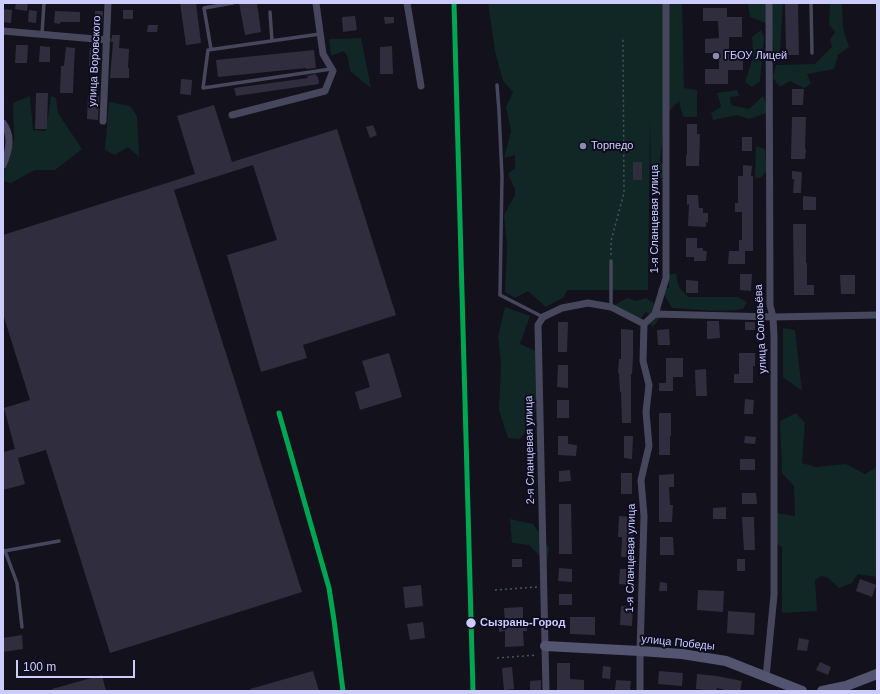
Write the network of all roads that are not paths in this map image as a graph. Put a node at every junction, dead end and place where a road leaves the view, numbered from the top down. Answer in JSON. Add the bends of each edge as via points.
{"nodes":[{"id":1,"x":44,"y":3,"type":"edge"},
{"id":2,"x":108,"y":3,"type":"edge"},
{"id":3,"x":233,"y":3,"type":"edge"},
{"id":4,"x":316,"y":3,"type":"edge"},
{"id":5,"x":407,"y":3,"type":"edge"},
{"id":6,"x":666,"y":3,"type":"edge"},
{"id":7,"x":769,"y":3,"type":"edge"},
{"id":8,"x":811,"y":3,"type":"edge"},
{"id":9,"x":270,"y":12,"type":"dead end"},
{"id":10,"x":3,"y":31,"type":"edge"},
{"id":11,"x":42,"y":34,"type":"junction"},
{"id":12,"x":320,"y":34,"type":"junction"},
{"id":13,"x":107,"y":40,"type":"junction"},
{"id":14,"x":272,"y":41,"type":"junction"},
{"id":15,"x":211,"y":49,"type":"junction"},
{"id":16,"x":812,"y":53,"type":"dead end"},
{"id":17,"x":331,"y":69,"type":"junction"},
{"id":18,"x":497,"y":85,"type":"dead end"},
{"id":19,"x":421,"y":86,"type":"dead end"},
{"id":20,"x":232,"y":115,"type":"dead end"},
{"id":21,"x":103,"y":121,"type":"dead end"},
{"id":22,"x":3,"y":123,"type":"edge"},
{"id":23,"x":3,"y":165,"type":"edge"},
{"id":24,"x":611,"y":261,"type":"road end"},
{"id":25,"x":611,"y":307,"type":"junction"},
{"id":26,"x":655,"y":314,"type":"junction"},
{"id":27,"x":877,"y":315,"type":"edge"},
{"id":28,"x":543,"y":317,"type":"junction"},
{"id":29,"x":773,"y":317,"type":"junction"},
{"id":30,"x":644,"y":324,"type":"junction"},
{"id":31,"x":59,"y":541,"type":"dead end"},
{"id":32,"x":4,"y":551,"type":"edge"},
{"id":33,"x":22,"y":627,"type":"dead end"},
{"id":34,"x":545,"y":651,"type":"junction"},
{"id":35,"x":640,"y":651,"type":"junction"},
{"id":36,"x":877,"y":674,"type":"edge"},
{"id":37,"x":766,"y":677,"type":"junction"},
{"id":38,"x":546,"y":691,"type":"edge"},
{"id":39,"x":640,"y":691,"type":"edge"},
{"id":40,"x":802,"y":691,"type":"edge"},
{"id":41,"x":822,"y":691,"type":"edge"}],
"edges":[{"from":1,"to":11,"type":"lane"},
{"from":2,"to":13,"type":"street","name":"улица Воровского"},
{"from":3,"to":15,"type":"lane","via":[[204,8]]},
{"from":4,"to":12,"type":"street"},
{"from":5,"to":19,"type":"street"},
{"from":6,"to":26,"type":"street","name":"1-я Сланцевая улица","via":[[666,278]]},
{"from":7,"to":29,"type":"street","name":"улица Соловьёва","via":[[770,305]]},
{"from":8,"to":16,"type":"lane"},
{"from":9,"to":14,"type":"lane"},
{"from":10,"to":11,"type":"street"},
{"from":11,"to":13,"type":"street"},
{"from":12,"to":14,"type":"lane"},
{"from":12,"to":17,"type":"street","via":[[323,54]]},
{"from":13,"to":21,"type":"street","name":"улица Воровского"},
{"from":14,"to":15,"type":"lane"},
{"from":15,"to":17,"type":"lane","via":[[208,50],[204,88]]},
{"from":17,"to":20,"type":"street","via":[[333,71],[325,90]]},
{"from":18,"to":28,"type":"lane","via":[[502,177],[500,295]]},
{"from":22,"to":23,"type":"street","via":[[10,142]]},
{"from":24,"to":25,"type":"lane"},
{"from":25,"to":28,"type":"street","via":[[588,303],[562,308]]},
{"from":25,"to":30,"type":"street"},
{"from":26,"to":29,"type":"street"},
{"from":26,"to":30,"type":"street"},
{"from":27,"to":29,"type":"street"},
{"from":28,"to":34,"type":"street","name":"2-я Сланцевая улица","via":[[538,325]]},
{"from":29,"to":37,"type":"street","name":"улица Соловьёва","via":[[774,595]]},
{"from":30,"to":35,"type":"street","name":"1-я Сланцевая улица","via":[[643,361],[649,386],[646,412],[649,446],[641,480],[644,516]]},
{"from":31,"to":32,"type":"lane"},
{"from":32,"to":33,"type":"lane","via":[[17,583]]},
{"from":34,"to":35,"type":"street","name":"улица Победы"},
{"from":34,"to":38,"type":"street","name":"2-я Сланцевая улица"},
{"from":35,"to":37,"type":"street","name":"улица Победы","via":[[726,661]]},
{"from":35,"to":39,"type":"street","name":"1-я Сланцевая улица"},
{"from":36,"to":41,"type":"street","via":[[846,686]]},
{"from":37,"to":40,"type":"street","name":"улица Победы"}]}
